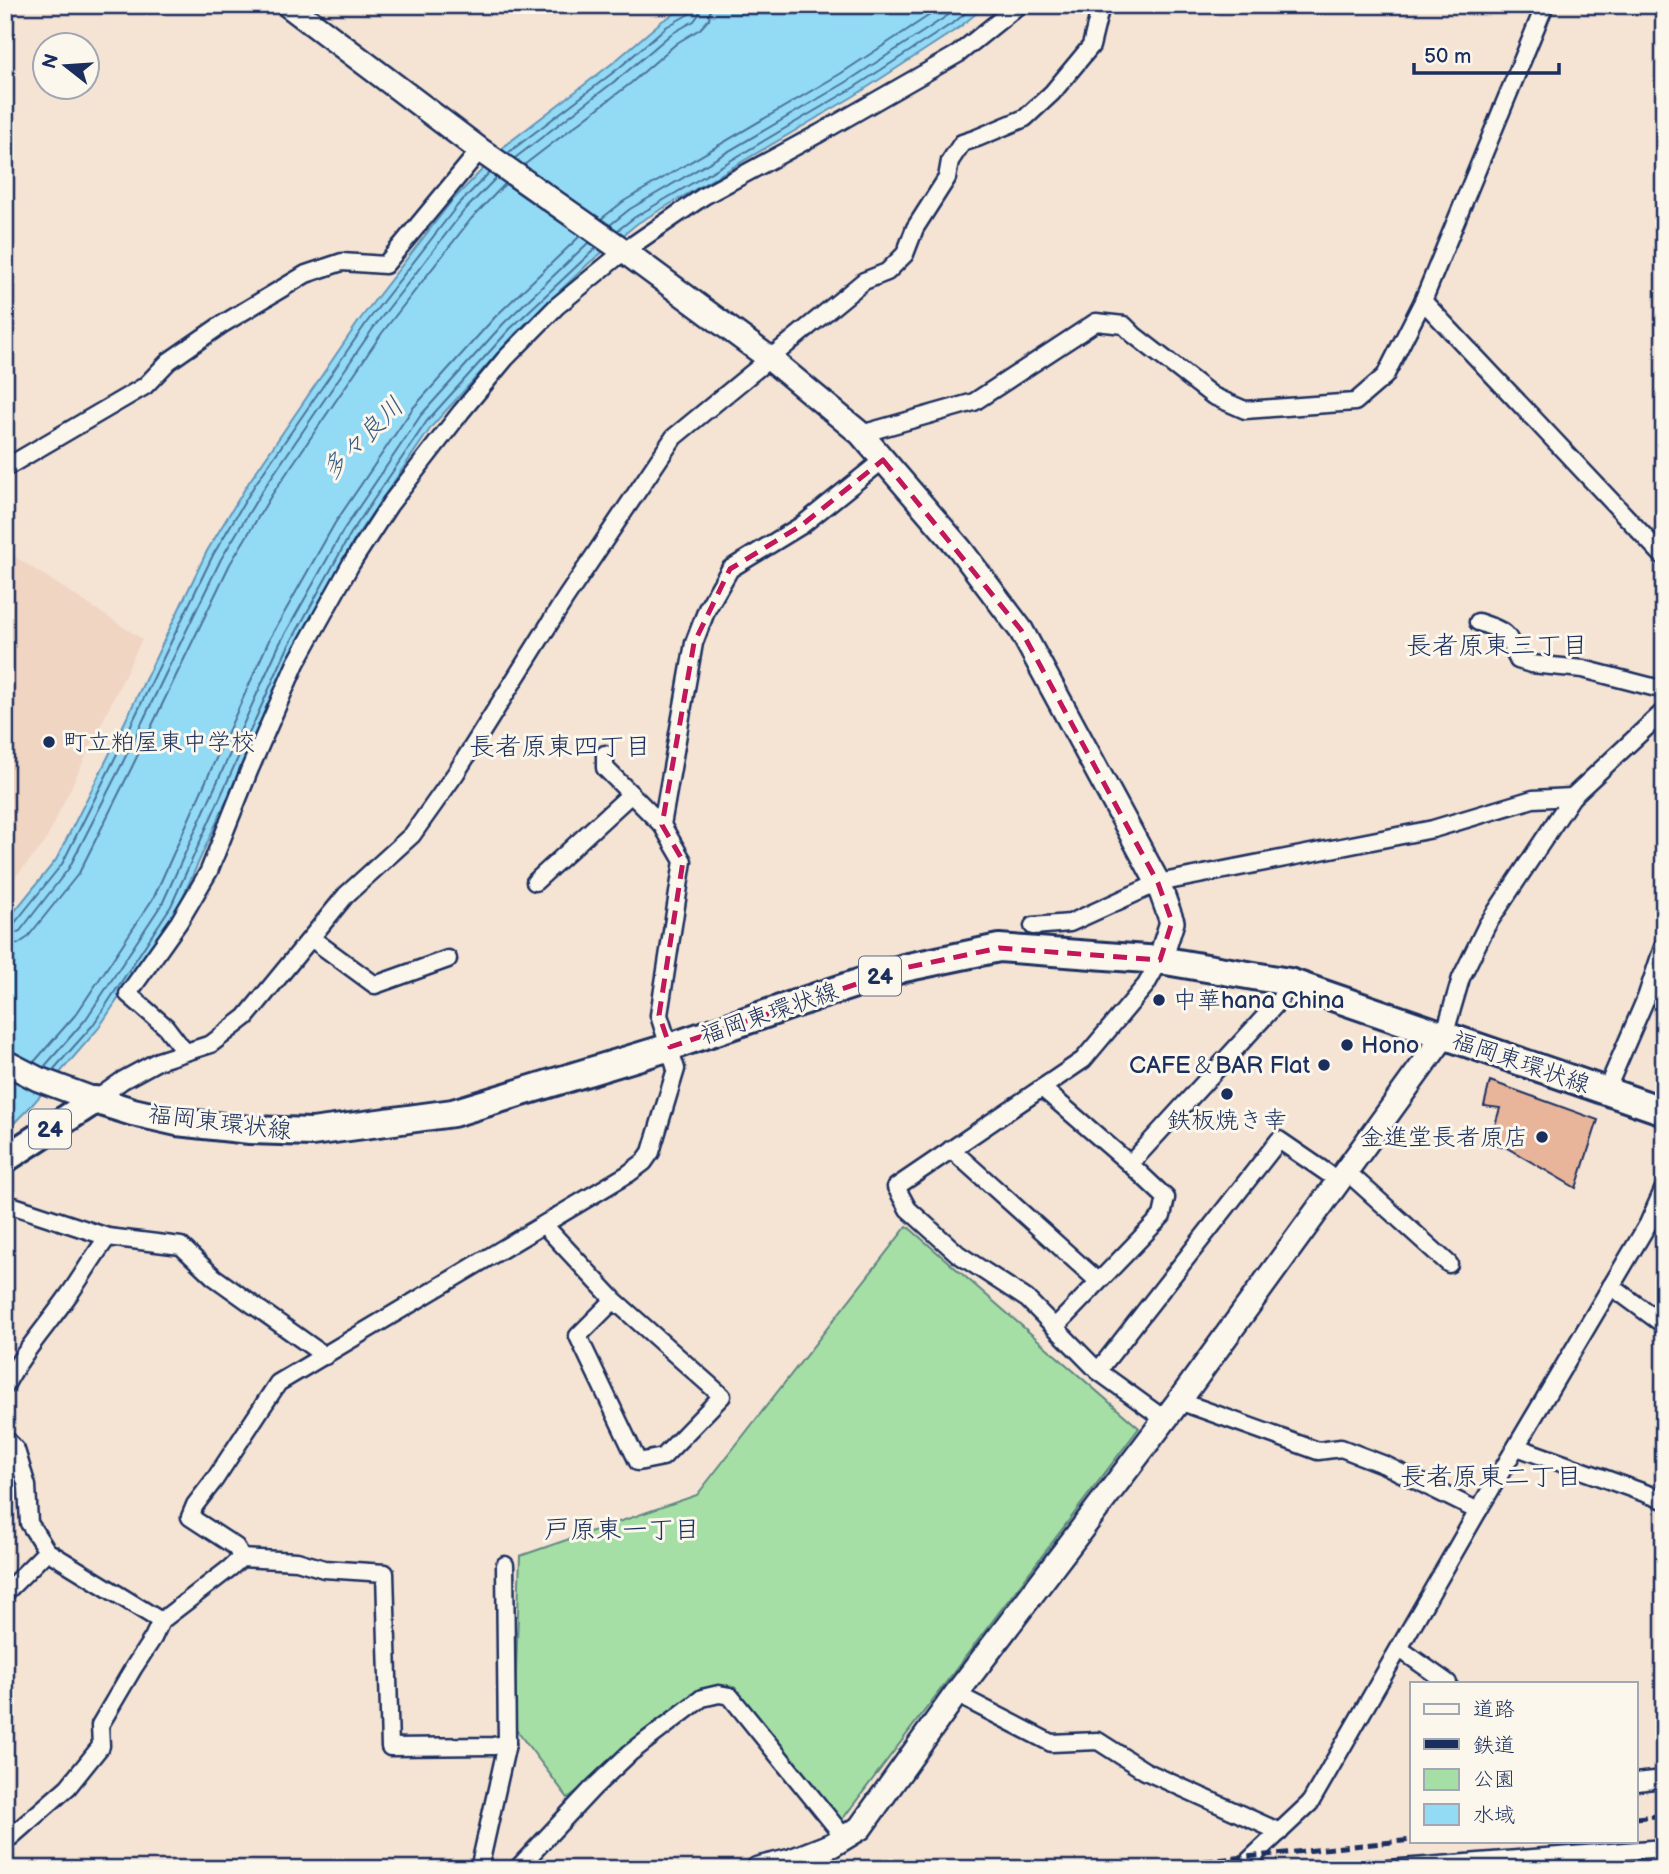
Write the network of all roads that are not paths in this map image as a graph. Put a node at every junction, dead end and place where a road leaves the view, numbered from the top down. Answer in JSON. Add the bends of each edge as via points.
{"nodes":[{"id":1,"x":288,"y":5,"type":"edge"},
{"id":2,"x":1019,"y":5,"type":"edge"},
{"id":3,"x":1545,"y":5,"type":"edge"},
{"id":4,"x":1100,"y":9,"type":"dead end"},
{"id":5,"x":480,"y":150,"type":"junction"},
{"id":6,"x":624,"y":251,"type":"junction"},
{"id":7,"x":1423,"y":301,"type":"junction"},
{"id":8,"x":769,"y":358,"type":"junction"},
{"id":9,"x":861,"y":434,"type":"junction"},
{"id":10,"x":883,"y":460,"type":"junction"},
{"id":11,"x":5,"y":468,"type":"edge"},
{"id":12,"x":1664,"y":556,"type":"edge"},
{"id":13,"x":1478,"y":622,"type":"dead end"},
{"id":14,"x":1664,"y":690,"type":"edge"},
{"id":15,"x":1664,"y":711,"type":"edge"},
{"id":16,"x":605,"y":754,"type":"dead end"},
{"id":17,"x":631,"y":794,"type":"junction"},
{"id":18,"x":1572,"y":797,"type":"junction"},
{"id":19,"x":662,"y":825,"type":"junction"},
{"id":20,"x":535,"y":882,"type":"dead end"},
{"id":21,"x":1157,"y":883,"type":"junction"},
{"id":22,"x":1033,"y":926,"type":"dead end"},
{"id":23,"x":311,"y":938,"type":"junction"},
{"id":24,"x":1664,"y":944,"type":"edge"},
{"id":25,"x":448,"y":959,"type":"dead end"},
{"id":26,"x":1160,"y":960,"type":"junction"},
{"id":27,"x":1289,"y":982,"type":"junction"},
{"id":28,"x":1444,"y":1036,"type":"junction"},
{"id":29,"x":670,"y":1047,"type":"junction"},
{"id":30,"x":185,"y":1052,"type":"junction"},
{"id":31,"x":5,"y":1062,"type":"edge"},
{"id":32,"x":1042,"y":1088,"type":"junction"},
{"id":33,"x":1606,"y":1091,"type":"junction"},
{"id":34,"x":95,"y":1100,"type":"junction"},
{"id":35,"x":1664,"y":1111,"type":"edge"},
{"id":36,"x":951,"y":1149,"type":"junction"},
{"id":37,"x":5,"y":1158,"type":"edge"},
{"id":38,"x":1130,"y":1164,"type":"junction"},
{"id":39,"x":1342,"y":1176,"type":"junction"},
{"id":40,"x":1664,"y":1188,"type":"edge"},
{"id":41,"x":5,"y":1203,"type":"edge"},
{"id":42,"x":544,"y":1225,"type":"junction"},
{"id":43,"x":108,"y":1237,"type":"junction"},
{"id":44,"x":1449,"y":1264,"type":"dead end"},
{"id":45,"x":1098,"y":1281,"type":"junction"},
{"id":46,"x":1611,"y":1286,"type":"junction"},
{"id":47,"x":614,"y":1300,"type":"junction"},
{"id":48,"x":1664,"y":1325,"type":"edge"},
{"id":49,"x":1055,"y":1328,"type":"junction"},
{"id":50,"x":325,"y":1356,"type":"junction"},
{"id":51,"x":1098,"y":1371,"type":"junction"},
{"id":52,"x":5,"y":1386,"type":"edge"},
{"id":53,"x":1179,"y":1401,"type":"junction"},
{"id":54,"x":1164,"y":1419,"type":"junction"},
{"id":55,"x":5,"y":1438,"type":"edge"},
{"id":56,"x":1517,"y":1447,"type":"junction"},
{"id":57,"x":1664,"y":1500,"type":"edge"},
{"id":58,"x":1478,"y":1511,"type":"junction"},
{"id":59,"x":47,"y":1551,"type":"junction"},
{"id":60,"x":241,"y":1558,"type":"junction"},
{"id":61,"x":505,"y":1565,"type":"dead end"},
{"id":62,"x":5,"y":1593,"type":"edge"},
{"id":63,"x":161,"y":1621,"type":"junction"},
{"id":64,"x":1400,"y":1649,"type":"junction"},
{"id":65,"x":1447,"y":1682,"type":"edge"},
{"id":66,"x":956,"y":1694,"type":"junction"},
{"id":67,"x":507,"y":1744,"type":"junction"},
{"id":68,"x":1664,"y":1779,"type":"edge"},
{"id":69,"x":1638,"y":1782,"type":"edge"},
{"id":70,"x":1280,"y":1832,"type":"junction"},
{"id":71,"x":844,"y":1837,"type":"junction"},
{"id":72,"x":5,"y":1842,"type":"edge"},
{"id":73,"x":1664,"y":1848,"type":"edge"},
{"id":74,"x":1407,"y":1868,"type":"edge"},
{"id":75,"x":480,"y":1869,"type":"edge"},
{"id":76,"x":517,"y":1869,"type":"edge"},
{"id":77,"x":758,"y":1869,"type":"edge"},
{"id":78,"x":1240,"y":1869,"type":"edge"},
{"id":79,"x":1388,"y":1869,"type":"edge"}],
"edges":[{"from":1,"to":5,"type":"street"},
{"from":2,"to":6,"type":"street","via":[[958,54],[704,196]]},
{"from":3,"to":7,"type":"street"},
{"from":4,"to":8,"type":"street","via":[[1091,46],[1052,93],[1025,118],[961,143],[905,254]]},
{"from":5,"to":6,"type":"street"},
{"from":5,"to":11,"type":"street","via":[[386,265],[342,262],[306,275],[210,332],[169,361],[145,386]]},
{"from":6,"to":8,"type":"street"},
{"from":6,"to":30,"type":"street","via":[[557,306],[461,412],[390,504],[296,663],[209,871],[128,994],[166,1027]]},
{"from":7,"to":9,"type":"street","via":[[1385,376],[1355,402],[1245,410],[1213,396],[1124,325],[1096,322],[974,402]]},
{"from":7,"to":12,"type":"street"},
{"from":8,"to":9,"type":"street"},
{"from":8,"to":23,"type":"street","via":[[674,437],[412,835],[346,895]]},
{"from":9,"to":10,"type":"street"},
{"from":10,"to":19,"type":"street","via":[[802,525],[730,569],[707,609],[695,643]]},
{"from":10,"to":21,"type":"street","via":[[960,549],[1021,630]]},
{"from":13,"to":14,"type":"street","via":[[1509,637],[1518,660],[1583,669]]},
{"from":15,"to":18,"type":"street"},
{"from":16,"to":17,"type":"street","via":[[605,768]]},
{"from":17,"to":19,"type":"street"},
{"from":17,"to":20,"type":"street"},
{"from":18,"to":21,"type":"street","via":[[1533,799],[1433,829]]},
{"from":18,"to":28,"type":"street","via":[[1487,925],[1461,978]]},
{"from":19,"to":29,"type":"street","via":[[683,861],[659,1015]]},
{"from":21,"to":22,"type":"street","via":[[1070,923]]},
{"from":21,"to":26,"type":"street","via":[[1172,922]]},
{"from":23,"to":25,"type":"street","via":[[375,985]]},
{"from":23,"to":30,"type":"street","via":[[246,1017],[211,1044]]},
{"from":24,"to":33,"type":"street"},
{"from":26,"to":27,"type":"main road","name":"福岡東環状線","number":"24"},
{"from":26,"to":29,"type":"main road","name":"福岡東環状線","number":"24","via":[[999,948],[904,968]]},
{"from":26,"to":32,"type":"street","via":[[1146,985],[1083,1060]]},
{"from":27,"to":28,"type":"main road","name":"福岡東環状線","number":"24"},
{"from":27,"to":38,"type":"street","via":[[1279,1001]]},
{"from":28,"to":33,"type":"main road","name":"福岡東環状線","number":"24"},
{"from":28,"to":39,"type":"street"},
{"from":29,"to":34,"type":"main road","name":"福岡東環状線","number":"24","via":[[453,1113],[312,1132],[177,1122]]},
{"from":29,"to":42,"type":"street","via":[[676,1069],[644,1161]]},
{"from":30,"to":34,"type":"street","via":[[158,1061]]},
{"from":31,"to":34,"type":"street","via":[[38,1080]]},
{"from":32,"to":36,"type":"street"},
{"from":32,"to":38,"type":"street"},
{"from":33,"to":35,"type":"main road","name":"福岡東環状線","number":"24"},
{"from":34,"to":37,"type":"main road","number":"24"},
{"from":36,"to":45,"type":"street"},
{"from":36,"to":49,"type":"street","via":[[896,1187],[908,1209],[958,1254],[1027,1299]]},
{"from":38,"to":45,"type":"street","via":[[1166,1198],[1162,1216]]},
{"from":39,"to":44,"type":"street"},
{"from":39,"to":51,"type":"street","via":[[1279,1140]]},
{"from":39,"to":53,"type":"street"},
{"from":40,"to":46,"type":"street"},
{"from":41,"to":43,"type":"street"},
{"from":42,"to":47,"type":"street"},
{"from":42,"to":50,"type":"street"},
{"from":43,"to":50,"type":"street","via":[[181,1246],[214,1277]]},
{"from":43,"to":52,"type":"street"},
{"from":45,"to":49,"type":"street"},
{"from":46,"to":48,"type":"street"},
{"from":46,"to":56,"type":"street"},
{"from":47,"to":47,"type":"street","via":[[722,1396],[663,1457],[638,1462],[578,1336]]},
{"from":49,"to":51,"type":"street"},
{"from":50,"to":60,"type":"street","via":[[278,1383],[195,1505],[191,1517],[236,1547]]},
{"from":51,"to":54,"type":"street"},
{"from":53,"to":54,"type":"street"},
{"from":53,"to":58,"type":"street","via":[[1318,1451],[1341,1448]]},
{"from":54,"to":66,"type":"street"},
{"from":55,"to":59,"type":"street","via":[[16,1450],[27,1486],[29,1523]]},
{"from":56,"to":57,"type":"street"},
{"from":56,"to":58,"type":"street"},
{"from":58,"to":64,"type":"street"},
{"from":59,"to":62,"type":"street"},
{"from":59,"to":63,"type":"street"},
{"from":60,"to":63,"type":"street"},
{"from":60,"to":67,"type":"street","via":[[385,1573],[390,1746]]},
{"from":61,"to":67,"type":"street"},
{"from":63,"to":72,"type":"street","via":[[100,1725],[101,1746],[68,1787]]},
{"from":64,"to":65,"type":"street"},
{"from":64,"to":70,"type":"street","via":[[1310,1803]]},
{"from":66,"to":70,"type":"street","via":[[1051,1743],[1098,1741],[1145,1771]]},
{"from":66,"to":71,"type":"street","via":[[860,1828]]},
{"from":67,"to":75,"type":"street"},
{"from":68,"to":69,"type":"street"},
{"from":70,"to":78,"type":"street"},
{"from":71,"to":76,"type":"street","via":[[730,1696],[719,1694],[702,1698],[630,1753]]},
{"from":71,"to":77,"type":"street","via":[[791,1861]]},
{"from":73,"to":74,"type":"street"},
{"from":74,"to":79,"type":"street"}]}
